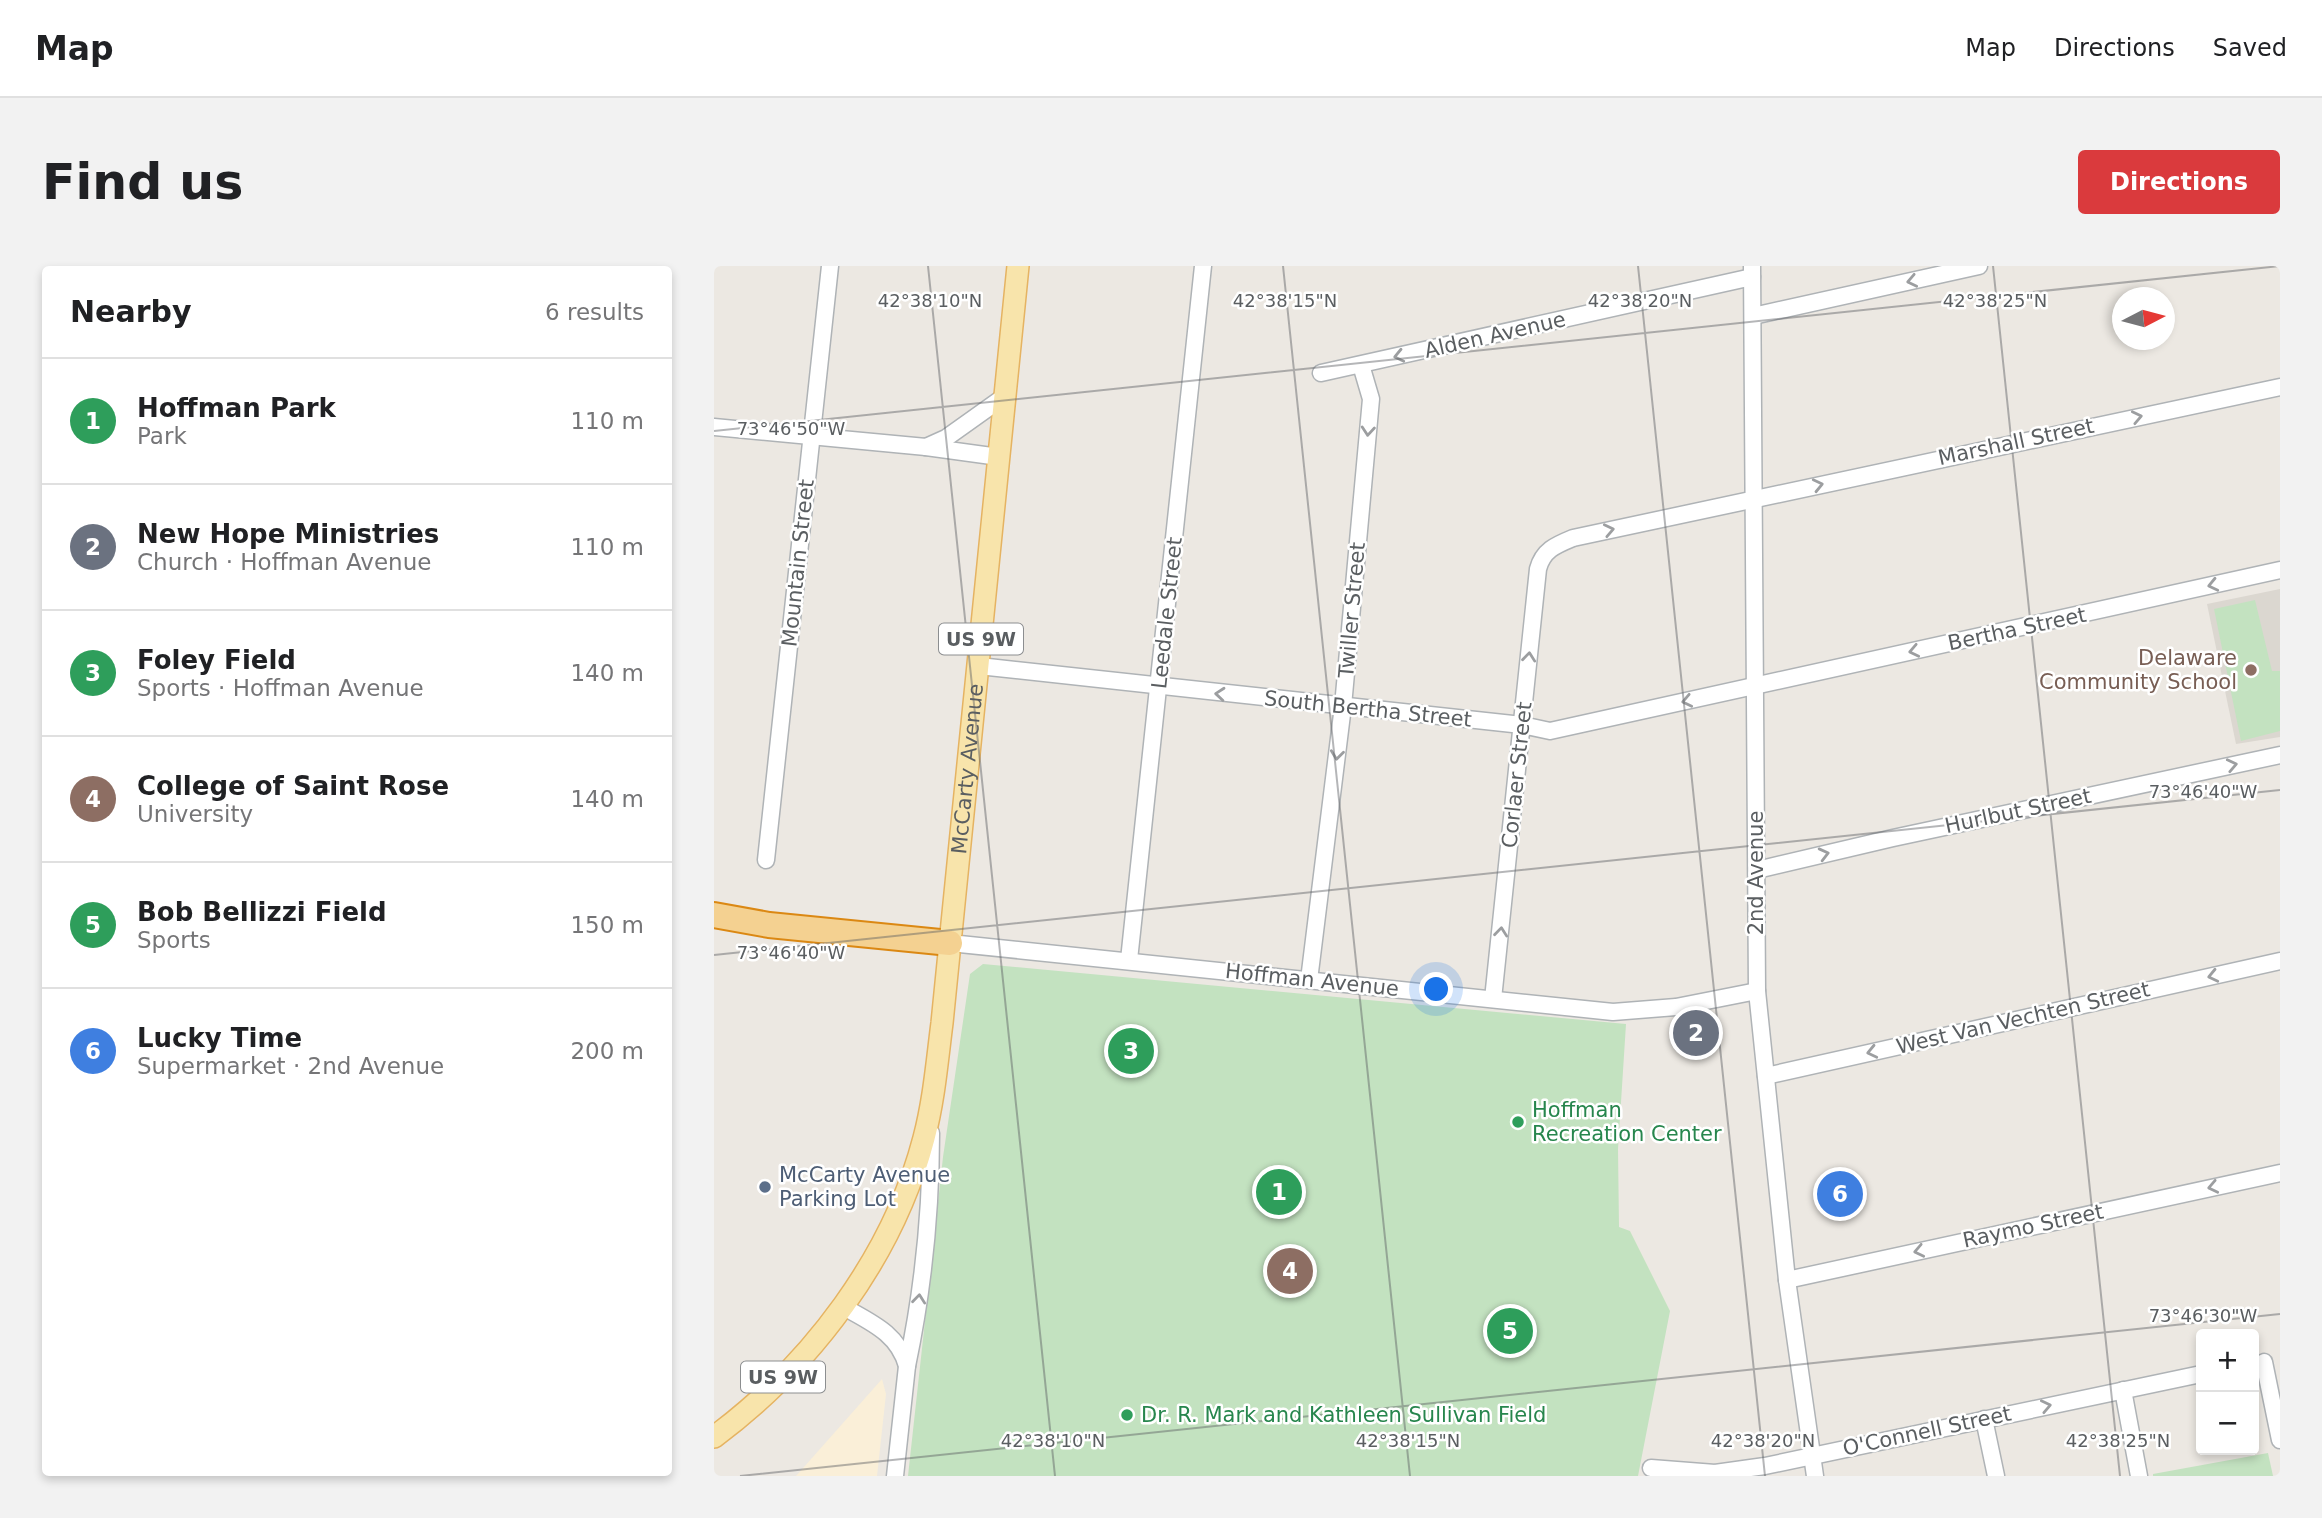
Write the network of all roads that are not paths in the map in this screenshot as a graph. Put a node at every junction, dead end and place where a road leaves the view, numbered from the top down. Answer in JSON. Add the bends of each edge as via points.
{"nodes":[{"id":1,"x":830,"y":266,"type":"edge"},
{"id":2,"x":1018,"y":266,"type":"edge"},
{"id":3,"x":1203,"y":266,"type":"edge"},
{"id":4,"x":1979,"y":266,"type":"edge"},
{"id":5,"x":1752,"y":272,"type":"edge"},
{"id":6,"x":1753,"y":316,"type":"junction"},
{"id":7,"x":1361,"y":365,"type":"junction"},
{"id":8,"x":1321,"y":373,"type":"dead end"},
{"id":9,"x":2280,"y":387,"type":"edge"},
{"id":10,"x":1005,"y":396,"type":"junction"},
{"id":11,"x":714,"y":427,"type":"edge"},
{"id":12,"x":812,"y":437,"type":"junction"},
{"id":13,"x":926,"y":447,"type":"junction"},
{"id":14,"x":999,"y":457,"type":"junction"},
{"id":15,"x":1752,"y":500,"type":"junction"},
{"id":16,"x":1546,"y":553,"type":"joint"},
{"id":17,"x":2280,"y":570,"type":"edge"},
{"id":18,"x":979,"y":666,"type":"junction"},
{"id":19,"x":1754,"y":687,"type":"junction"},
{"id":20,"x":1159,"y":688,"type":"junction"},
{"id":21,"x":1343,"y":706,"type":"junction"},
{"id":22,"x":1522,"y":725,"type":"junction"},
{"id":23,"x":2280,"y":755,"type":"edge"},
{"id":24,"x":766,"y":860,"type":"dead end"},
{"id":25,"x":1757,"y":870,"type":"junction"},
{"id":26,"x":714,"y":915,"type":"edge"},
{"id":27,"x":769,"y":925,"type":"junction"},
{"id":28,"x":714,"y":931,"type":"edge"},
{"id":29,"x":950,"y":943,"type":"junction"},
{"id":30,"x":1129,"y":960,"type":"junction"},
{"id":31,"x":2280,"y":961,"type":"edge"},
{"id":32,"x":1309,"y":980,"type":"junction"},
{"id":33,"x":1757,"y":991,"type":"junction"},
{"id":34,"x":1493,"y":999,"type":"junction"},
{"id":35,"x":1766,"y":1076,"type":"junction"},
{"id":36,"x":931,"y":1109,"type":"junction"},
{"id":37,"x":2280,"y":1173,"type":"edge"},
{"id":38,"x":1787,"y":1280,"type":"junction"},
{"id":39,"x":842,"y":1306,"type":"junction"},
{"id":40,"x":2266,"y":1362,"type":"edge"},
{"id":41,"x":907,"y":1366,"type":"junction"},
{"id":42,"x":2196,"y":1375,"type":"edge"},
{"id":43,"x":2123,"y":1390,"type":"junction"},
{"id":44,"x":1984,"y":1419,"type":"junction"},
{"id":45,"x":714,"y":1437,"type":"edge"},
{"id":46,"x":2280,"y":1440,"type":"edge"},
{"id":47,"x":1811,"y":1455,"type":"junction"},
{"id":48,"x":1651,"y":1468,"type":"dead end"},
{"id":49,"x":895,"y":1476,"type":"edge"},
{"id":50,"x":1815,"y":1476,"type":"edge"},
{"id":51,"x":1996,"y":1476,"type":"edge"},
{"id":52,"x":2139,"y":1476,"type":"edge"}],
"edges":[{"from":1,"to":12,"type":"street","name":"Mountain Street"},
{"from":2,"to":10,"type":"main road","number":"US 9W"},
{"from":3,"to":20,"type":"street","name":"Leedale Street"},
{"from":4,"to":6,"type":"street","one_way":true},
{"from":5,"to":6,"type":"street","name":"2nd Avenue"},
{"from":5,"to":7,"type":"street","name":"Alden Avenue","one_way":true},
{"from":6,"to":15,"type":"street","name":"2nd Avenue"},
{"from":7,"to":8,"type":"street","name":"Alden Avenue"},
{"from":7,"to":21,"type":"street","name":"Twiller Street","one_way":true,"via":[[1371,399]]},
{"from":15,"to":9,"type":"street","name":"Marshall Street","one_way":true},
{"from":10,"to":13,"type":"street"},
{"from":10,"to":14,"type":"main road","number":"US 9W"},
{"from":11,"to":12,"type":"street"},
{"from":12,"to":13,"type":"street"},
{"from":12,"to":24,"type":"street","name":"Mountain Street"},
{"from":13,"to":14,"type":"street"},
{"from":14,"to":18,"type":"main road","name":"McCarty Avenue","number":"US 9W"},
{"from":16,"to":15,"type":"street","name":"Marshall Street","one_way":true,"via":[[1573,538]]},
{"from":15,"to":19,"type":"street","name":"2nd Avenue"},
{"from":22,"to":16,"type":"street","name":"Corlaer Street","one_way":true,"via":[[1538,569]]},
{"from":17,"to":19,"type":"street","name":"Bertha Street","one_way":true},
{"from":18,"to":20,"type":"street","name":"South Bertha Street"},
{"from":18,"to":29,"type":"main road","name":"McCarty Avenue","number":"US 9W"},
{"from":19,"to":22,"type":"street","name":"South Bertha Street","one_way":true,"via":[[1550,732]]},
{"from":19,"to":25,"type":"street","name":"2nd Avenue"},
{"from":21,"to":20,"type":"street","name":"South Bertha Street","one_way":true},
{"from":20,"to":30,"type":"street","name":"Leedale Street"},
{"from":21,"to":22,"type":"street","name":"South Bertha Street"},
{"from":21,"to":32,"type":"street","name":"Twiller Street","one_way":true},
{"from":34,"to":22,"type":"street","name":"Corlaer Street","one_way":true},
{"from":25,"to":23,"type":"street","name":"Hurlbut Street","one_way":true},
{"from":25,"to":33,"type":"street","name":"2nd Avenue"},
{"from":26,"to":27,"type":"highway"},
{"from":27,"to":28,"type":"highway"},
{"from":27,"to":29,"type":"highway"},
{"from":29,"to":30,"type":"street","name":"Hoffman Avenue"},
{"from":29,"to":36,"type":"main road","name":"McCarty Avenue","number":"US 9W"},
{"from":30,"to":32,"type":"street","name":"Hoffman Avenue"},
{"from":31,"to":35,"type":"street","name":"West Van Vechten Street","one_way":true},
{"from":32,"to":34,"type":"street","name":"Hoffman Avenue"},
{"from":33,"to":34,"type":"street","name":"Hoffman Avenue","via":[[1624,1012]]},
{"from":33,"to":35,"type":"street","name":"2nd Avenue"},
{"from":35,"to":38,"type":"street","name":"2nd Avenue"},
{"from":36,"to":39,"type":"main road","number":"US 9W","via":[[895,1214]]},
{"from":41,"to":36,"type":"street","one_way":true,"via":[[931,1189]]},
{"from":37,"to":38,"type":"street","name":"Raymo Street","one_way":true},
{"from":38,"to":47,"type":"street","name":"2nd Avenue"},
{"from":39,"to":41,"type":"street","via":[[891,1336]]},
{"from":39,"to":45,"type":"main road","number":"US 9W","via":[[791,1369]]},
{"from":40,"to":46,"type":"street"},
{"from":41,"to":49,"type":"street"},
{"from":42,"to":43,"type":"street","name":"O'Connell Street"},
{"from":44,"to":43,"type":"street","name":"O'Connell Street","one_way":true},
{"from":43,"to":52,"type":"street"},
{"from":44,"to":47,"type":"street","name":"O'Connell Street"},
{"from":44,"to":51,"type":"street"},
{"from":47,"to":48,"type":"street","name":"O'Connell Street","via":[[1715,1473]]},
{"from":47,"to":50,"type":"street","name":"2nd Avenue"}]}
